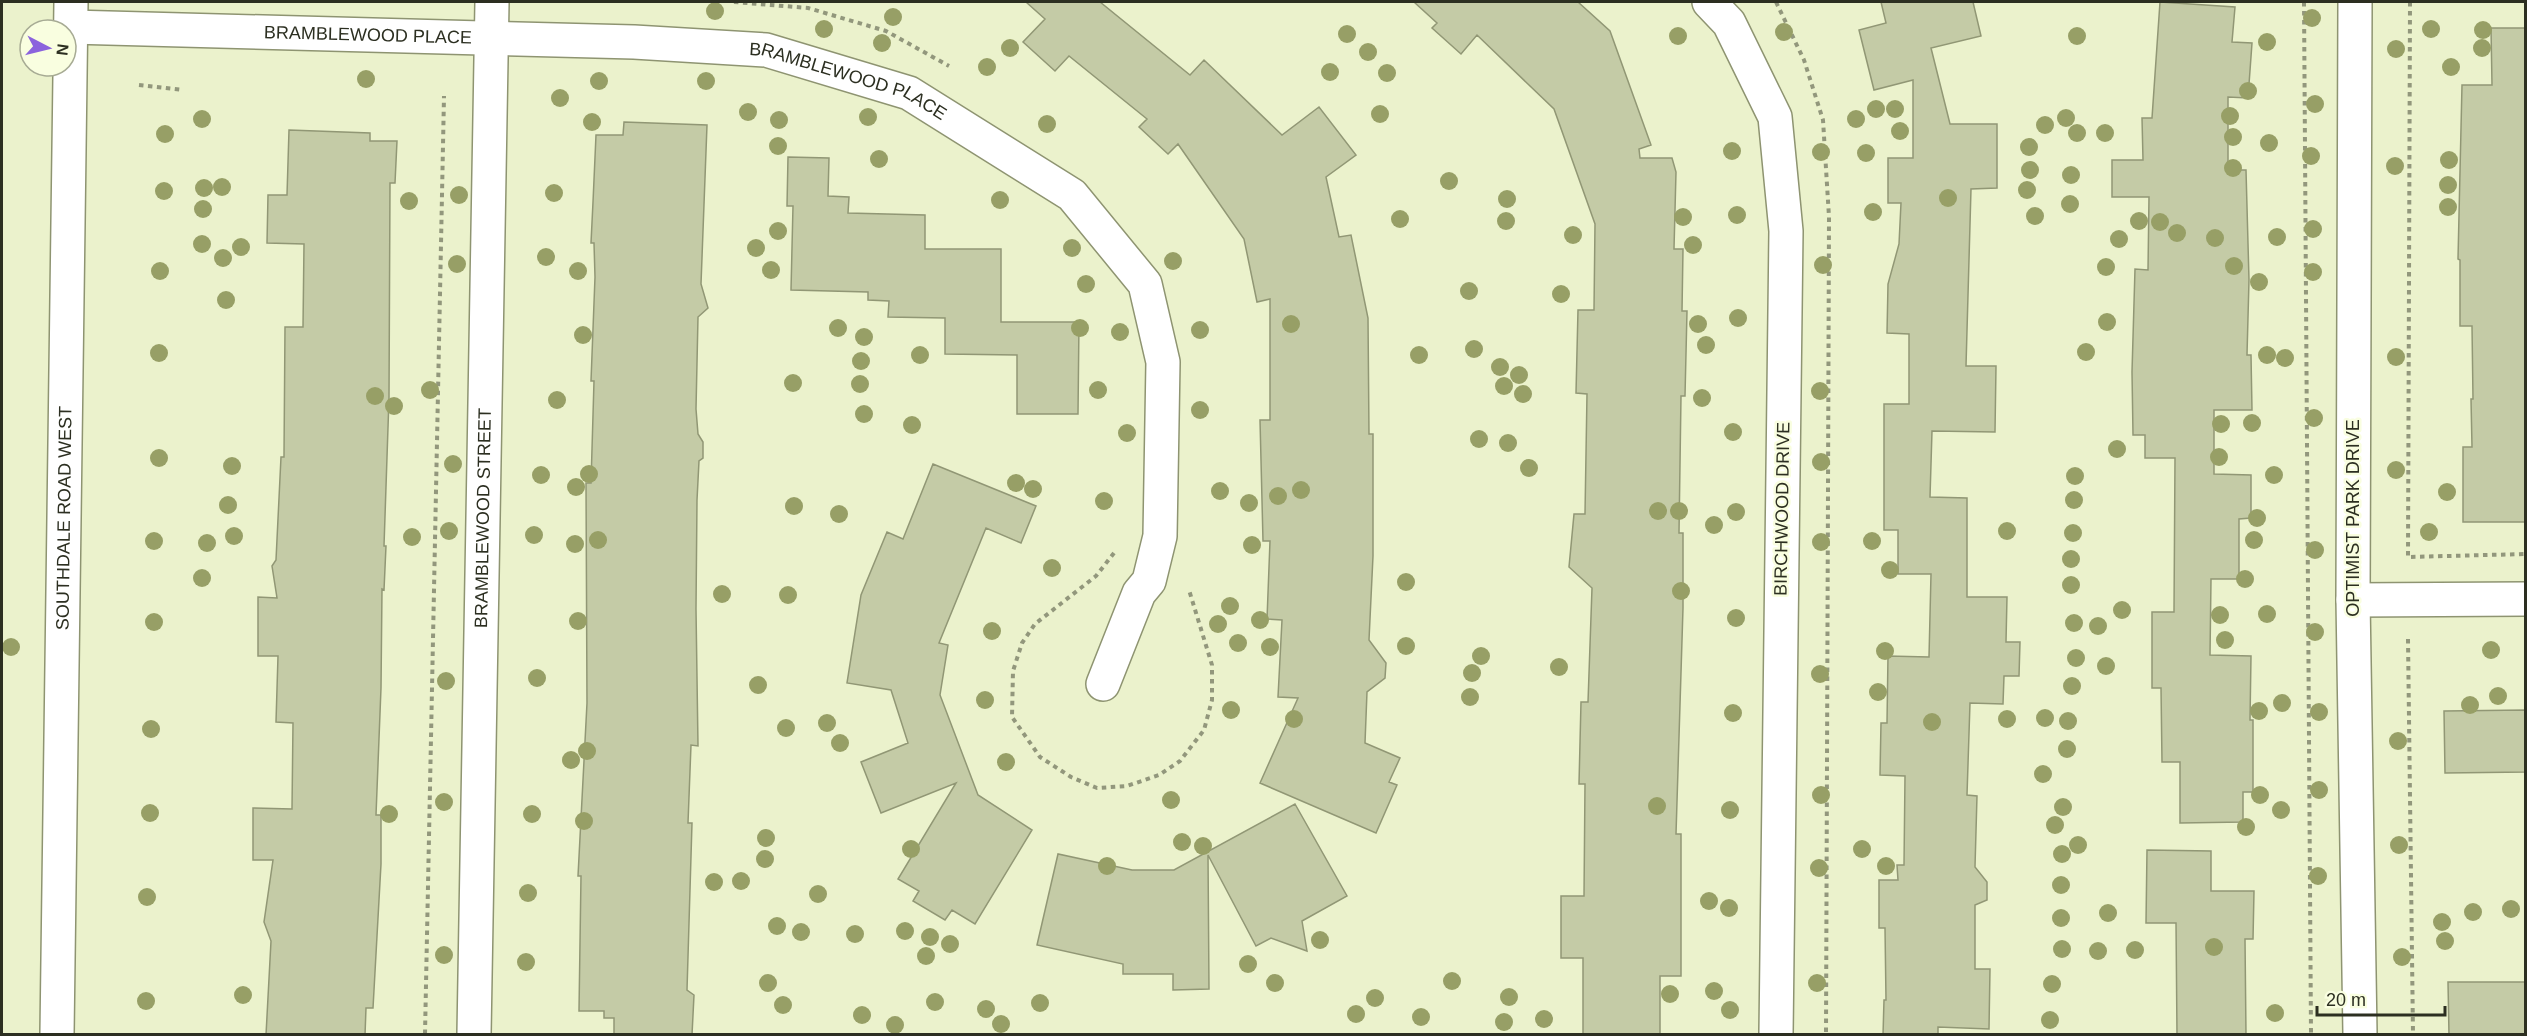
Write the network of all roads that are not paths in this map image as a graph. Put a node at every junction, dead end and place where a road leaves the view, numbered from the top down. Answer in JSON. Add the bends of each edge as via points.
{"nodes":[{"id":1,"x":492,"y":2,"type":"edge"},
{"id":2,"x":1709,"y":2,"type":"edge"},
{"id":3,"x":2355,"y":2,"type":"edge"},
{"id":4,"x":71,"y":14,"type":"edge"},
{"id":5,"x":491,"y":38,"type":"junction"},
{"id":6,"x":2526,"y":599,"type":"edge"},
{"id":7,"x":2353,"y":600,"type":"junction"},
{"id":8,"x":1103,"y":684,"type":"dead end"},
{"id":9,"x":57,"y":1035,"type":"edge"},
{"id":10,"x":474,"y":1035,"type":"edge"},
{"id":11,"x":1776,"y":1035,"type":"edge"},
{"id":12,"x":2360,"y":1035,"type":"edge"}],
"edges":[{"from":1,"to":5,"type":"street","name":"BRAMBLEWOOD STREET"},
{"from":2,"to":11,"type":"street","name":"BIRCHWOOD DRIVE","via":[[1729,23],[1775,117],[1786,231]]},
{"from":3,"to":7,"type":"street","name":"OPTIMIST PARK DRIVE"},
{"from":4,"to":5,"type":"street","name":"BRAMBLEWOOD PLACE"},
{"from":4,"to":9,"type":"street","name":"SOUTHDALE ROAD WEST"},
{"from":5,"to":8,"type":"street","name":"BRAMBLEWOOD PLACE","via":[[766,50],[909,93],[1072,195],[1145,284],[1163,362],[1160,537],[1149,581],[1139,593]]},
{"from":5,"to":10,"type":"street","name":"BRAMBLEWOOD STREET"},
{"from":6,"to":7,"type":"street"},
{"from":7,"to":12,"type":"street","name":"OPTIMIST PARK DRIVE"}]}
